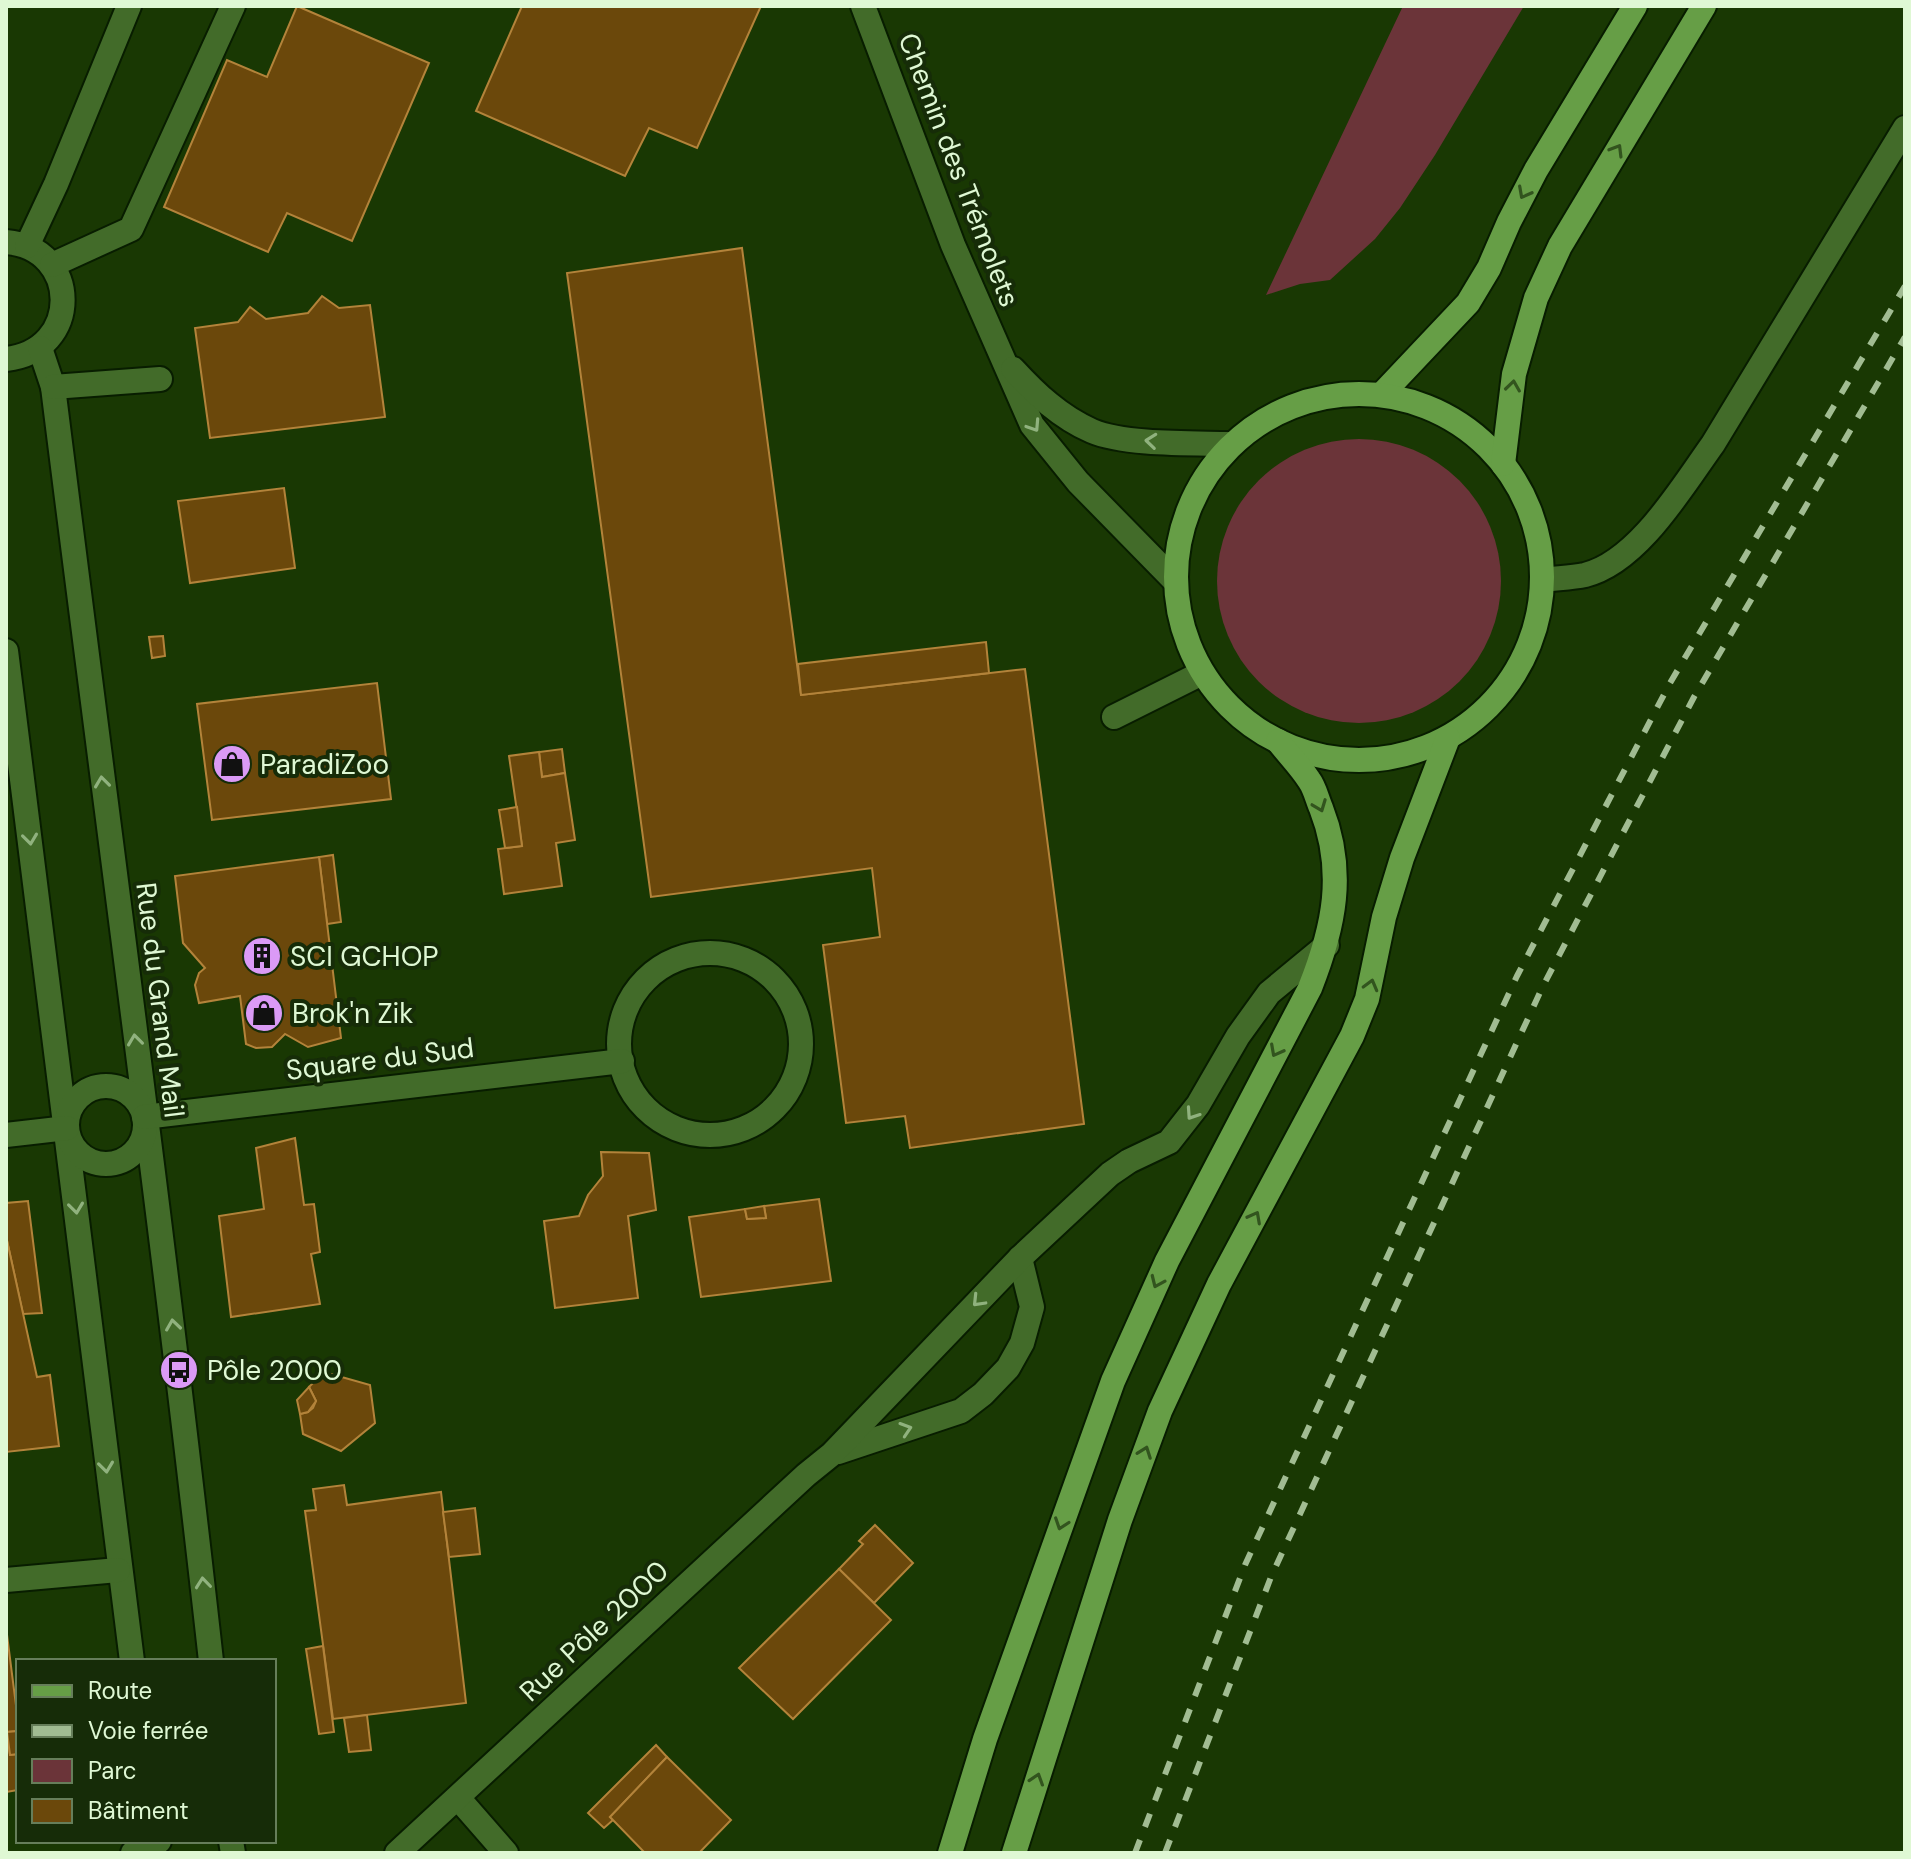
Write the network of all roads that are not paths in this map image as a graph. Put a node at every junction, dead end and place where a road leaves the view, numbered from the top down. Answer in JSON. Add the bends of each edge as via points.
{"nodes":[{"id":1,"x":129,"y":6,"type":"edge"},
{"id":2,"x":233,"y":6,"type":"edge"},
{"id":3,"x":863,"y":6,"type":"edge"},
{"id":4,"x":1635,"y":6,"type":"edge"},
{"id":5,"x":1704,"y":6,"type":"edge"},
{"id":6,"x":1905,"y":128,"type":"edge"},
{"id":7,"x":16,"y":244,"type":"edge"},
{"id":8,"x":52,"y":265,"type":"junction"},
{"id":9,"x":40,"y":348,"type":"junction"},
{"id":10,"x":1000,"y":356,"type":"junction"},
{"id":11,"x":6,"y":359,"type":"edge"},
{"id":12,"x":160,"y":379,"type":"dead end"},
{"id":13,"x":53,"y":387,"type":"junction"},
{"id":14,"x":1382,"y":394,"type":"junction"},
{"id":15,"x":1229,"y":444,"type":"junction"},
{"id":16,"x":1503,"y":464,"type":"junction"},
{"id":17,"x":1542,"y":580,"type":"junction"},
{"id":18,"x":1175,"y":581,"type":"junction"},
{"id":19,"x":6,"y":651,"type":"edge"},
{"id":20,"x":1202,"y":673,"type":"junction"},
{"id":21,"x":1114,"y":717,"type":"dead end"},
{"id":22,"x":1448,"y":738,"type":"junction"},
{"id":23,"x":1278,"y":741,"type":"junction"},
{"id":24,"x":1327,"y":945,"type":"junction"},
{"id":25,"x":622,"y":1061,"type":"junction"},
{"id":26,"x":144,"y":1117,"type":"junction"},
{"id":27,"x":67,"y":1128,"type":"junction"},
{"id":28,"x":6,"y":1135,"type":"edge"},
{"id":29,"x":1020,"y":1258,"type":"junction"},
{"id":30,"x":832,"y":1454,"type":"junction"},
{"id":31,"x":118,"y":1570,"type":"junction"},
{"id":32,"x":6,"y":1580,"type":"edge"},
{"id":33,"x":132,"y":1659,"type":"edge"},
{"id":34,"x":211,"y":1659,"type":"edge"},
{"id":35,"x":458,"y":1798,"type":"junction"},
{"id":36,"x":155,"y":1843,"type":"edge"},
{"id":37,"x":133,"y":1853,"type":"edge"},
{"id":38,"x":397,"y":1853,"type":"edge"},
{"id":39,"x":506,"y":1853,"type":"edge"},
{"id":40,"x":950,"y":1853,"type":"edge"},
{"id":41,"x":1014,"y":1853,"type":"edge"}],
"edges":[{"from":1,"to":7,"type":"street","via":[[56,184]]},
{"from":2,"to":8,"type":"street","via":[[131,229]]},
{"from":3,"to":10,"type":"street","name":"Chemin des Trémolets"},
{"from":4,"to":14,"type":"main road","one_way":true,"via":[[1536,170],[1468,303]]},
{"from":16,"to":5,"type":"main road","one_way":true,"via":[[1514,374],[1536,298],[1560,246]]},
{"from":6,"to":17,"type":"street","via":[[1713,444],[1664,510],[1634,547],[1606,567]]},
{"from":7,"to":8,"type":"street"},
{"from":8,"to":9,"type":"street","via":[[62,286],[63,309],[55,331]]},
{"from":9,"to":11,"type":"street"},
{"from":9,"to":13,"type":"street","name":"Rue du Grand Mail"},
{"from":15,"to":10,"type":"street","name":"Chemin des Trémolets","one_way":true,"via":[[1165,443],[1094,432],[1043,401]]},
{"from":10,"to":18,"type":"street","name":"Chemin des Trémolets","one_way":true,"via":[[1032,425],[1055,456]]},
{"from":12,"to":13,"type":"street"},
{"from":26,"to":13,"type":"street","name":"Rue du Grand Mail","one_way":true},
{"from":14,"to":15,"type":"main road","via":[[1326,397],[1281,411],[1251,425]]},
{"from":14,"to":16,"type":"main road","via":[[1445,415]]},
{"from":15,"to":18,"type":"main road","via":[[1192,500],[1179,540]]},
{"from":16,"to":17,"type":"main road","via":[[1527,502],[1540,546]]},
{"from":17,"to":22,"type":"main road","via":[[1533,635],[1513,676],[1485,711]]},
{"from":18,"to":20,"type":"main road","via":[[1183,628]]},
{"from":19,"to":27,"type":"street","one_way":true},
{"from":20,"to":21,"type":"street"},
{"from":20,"to":23,"type":"main road","via":[[1248,723]]},
{"from":22,"to":23,"type":"main road","via":[[1407,754],[1364,760],[1319,756]]},
{"from":41,"to":22,"type":"main road","one_way":true,"via":[[1160,1411],[1219,1284],[1362,1012],[1388,902]]},
{"from":23,"to":24,"type":"main road","one_way":true,"via":[[1310,781],[1335,857]]},
{"from":24,"to":29,"type":"street","name":"Rue Pôle 2000","one_way":true,"via":[[1269,993],[1169,1142],[1110,1174]]},
{"from":24,"to":40,"type":"main road","one_way":true,"via":[[1310,988],[1167,1261],[1113,1381],[985,1739]]},
{"from":25,"to":25,"type":"street","via":[[633,1092],[650,1112],[696,1134],[722,1134],[770,1113],[787,1094],[798,1071],[799,1019],[771,976],[749,961],[699,953],[673,960],[634,994],[623,1017]]},
{"from":25,"to":26,"type":"street","name":"Square du Sud"},
{"from":26,"to":27,"type":"street","via":[[140,1105],[120,1088],[94,1087],[74,1103]]},
{"from":26,"to":27,"type":"street","via":[[141,1142],[124,1160],[111,1164],[77,1151]]},
{"from":34,"to":26,"type":"street","name":"Rue du Grand Mail","one_way":true},
{"from":27,"to":28,"type":"street"},
{"from":27,"to":31,"type":"street","one_way":true},
{"from":29,"to":30,"type":"street","name":"Rue Pôle 2000","one_way":true},
{"from":30,"to":29,"type":"street","name":"Rue Pôle 2000","one_way":true,"via":[[961,1411],[1008,1368],[1032,1307]]},
{"from":30,"to":35,"type":"street","name":"Rue Pôle 2000"},
{"from":31,"to":32,"type":"street"},
{"from":31,"to":33,"type":"street"},
{"from":35,"to":38,"type":"street","name":"Rue Pôle 2000"},
{"from":35,"to":39,"type":"street"},
{"from":36,"to":37,"type":"street"}]}
